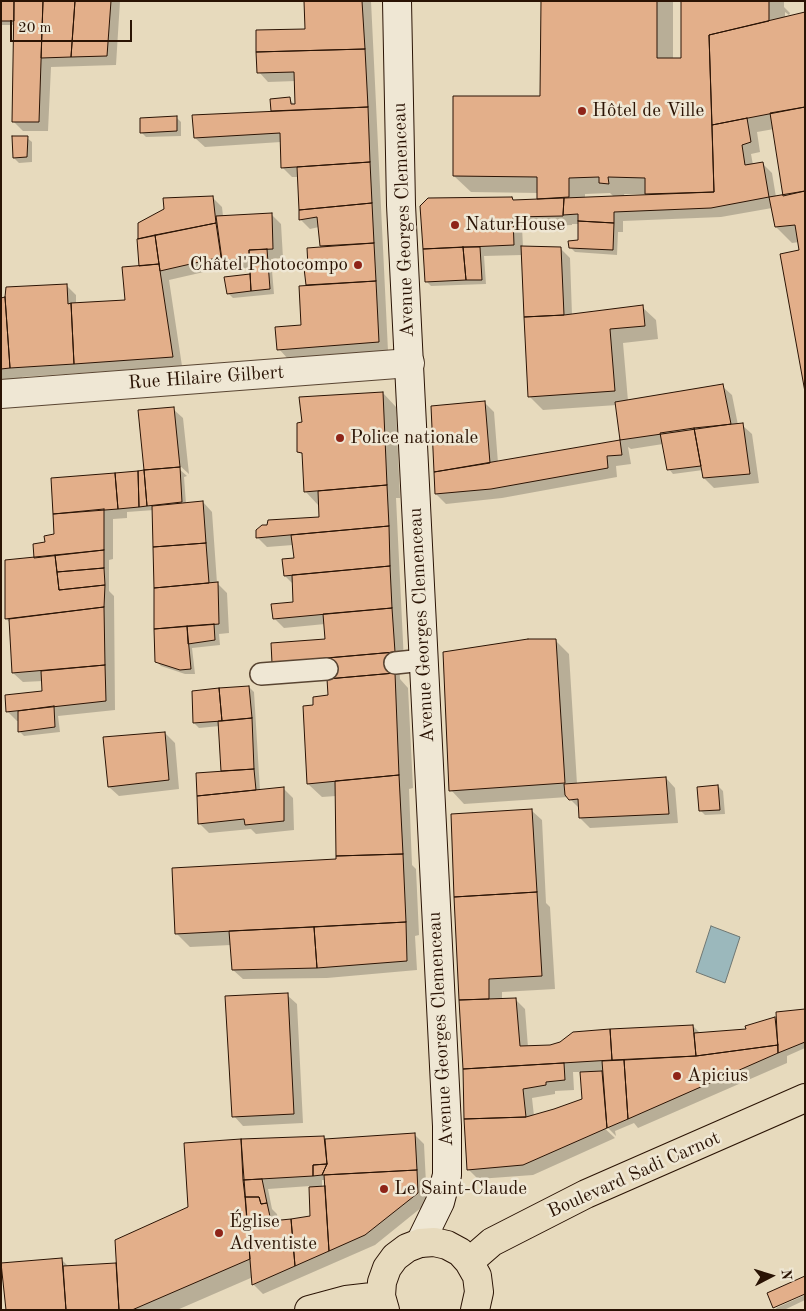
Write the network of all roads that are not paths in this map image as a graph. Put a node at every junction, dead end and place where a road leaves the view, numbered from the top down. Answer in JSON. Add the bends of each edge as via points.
{"nodes":[{"id":1,"x":397,"y":1,"type":"edge"},
{"id":2,"x":410,"y":363,"type":"junction"},
{"id":3,"x":1,"y":394,"type":"edge"},
{"id":4,"x":423,"y":660,"type":"junction"},
{"id":5,"x":395,"y":663,"type":"dead end"},
{"id":6,"x":327,"y":669,"type":"dead end"},
{"id":7,"x":261,"y":674,"type":"dead end"},
{"id":8,"x":805,"y":1098,"type":"edge"},
{"id":9,"x":420,"y":1243,"type":"junction"},
{"id":10,"x":469,"y":1262,"type":"junction"},
{"id":11,"x":383,"y":1303,"type":"edge"},
{"id":12,"x":308,"y":1310,"type":"edge"},
{"id":13,"x":475,"y":1310,"type":"edge"}],
"edges":[{"from":1,"to":2,"type":"main road","name":"Avenue Georges Clemenceau","via":[[401,206]]},
{"from":2,"to":3,"type":"main road","name":"Rue Hilaire Gilbert"},
{"from":2,"to":4,"type":"main road","name":"Avenue Georges Clemenceau"},
{"from":4,"to":5,"type":"lane"},
{"from":4,"to":9,"type":"main road","name":"Avenue Georges Clemenceau","via":[[447,1175],[440,1202]]},
{"from":6,"to":7,"type":"lane"},
{"from":8,"to":10,"type":"main road","name":"Boulevard Sadi Carnot","via":[[586,1194],[492,1242]]},
{"from":9,"to":10,"type":"main road","via":[[447,1245]]},
{"from":9,"to":11,"type":"main road","via":[[401,1252],[386,1268],[382,1282]]},
{"from":10,"to":13,"type":"main road","via":[[477,1276],[479,1292]]},
{"from":11,"to":12,"type":"main road","via":[[346,1300]]}]}
